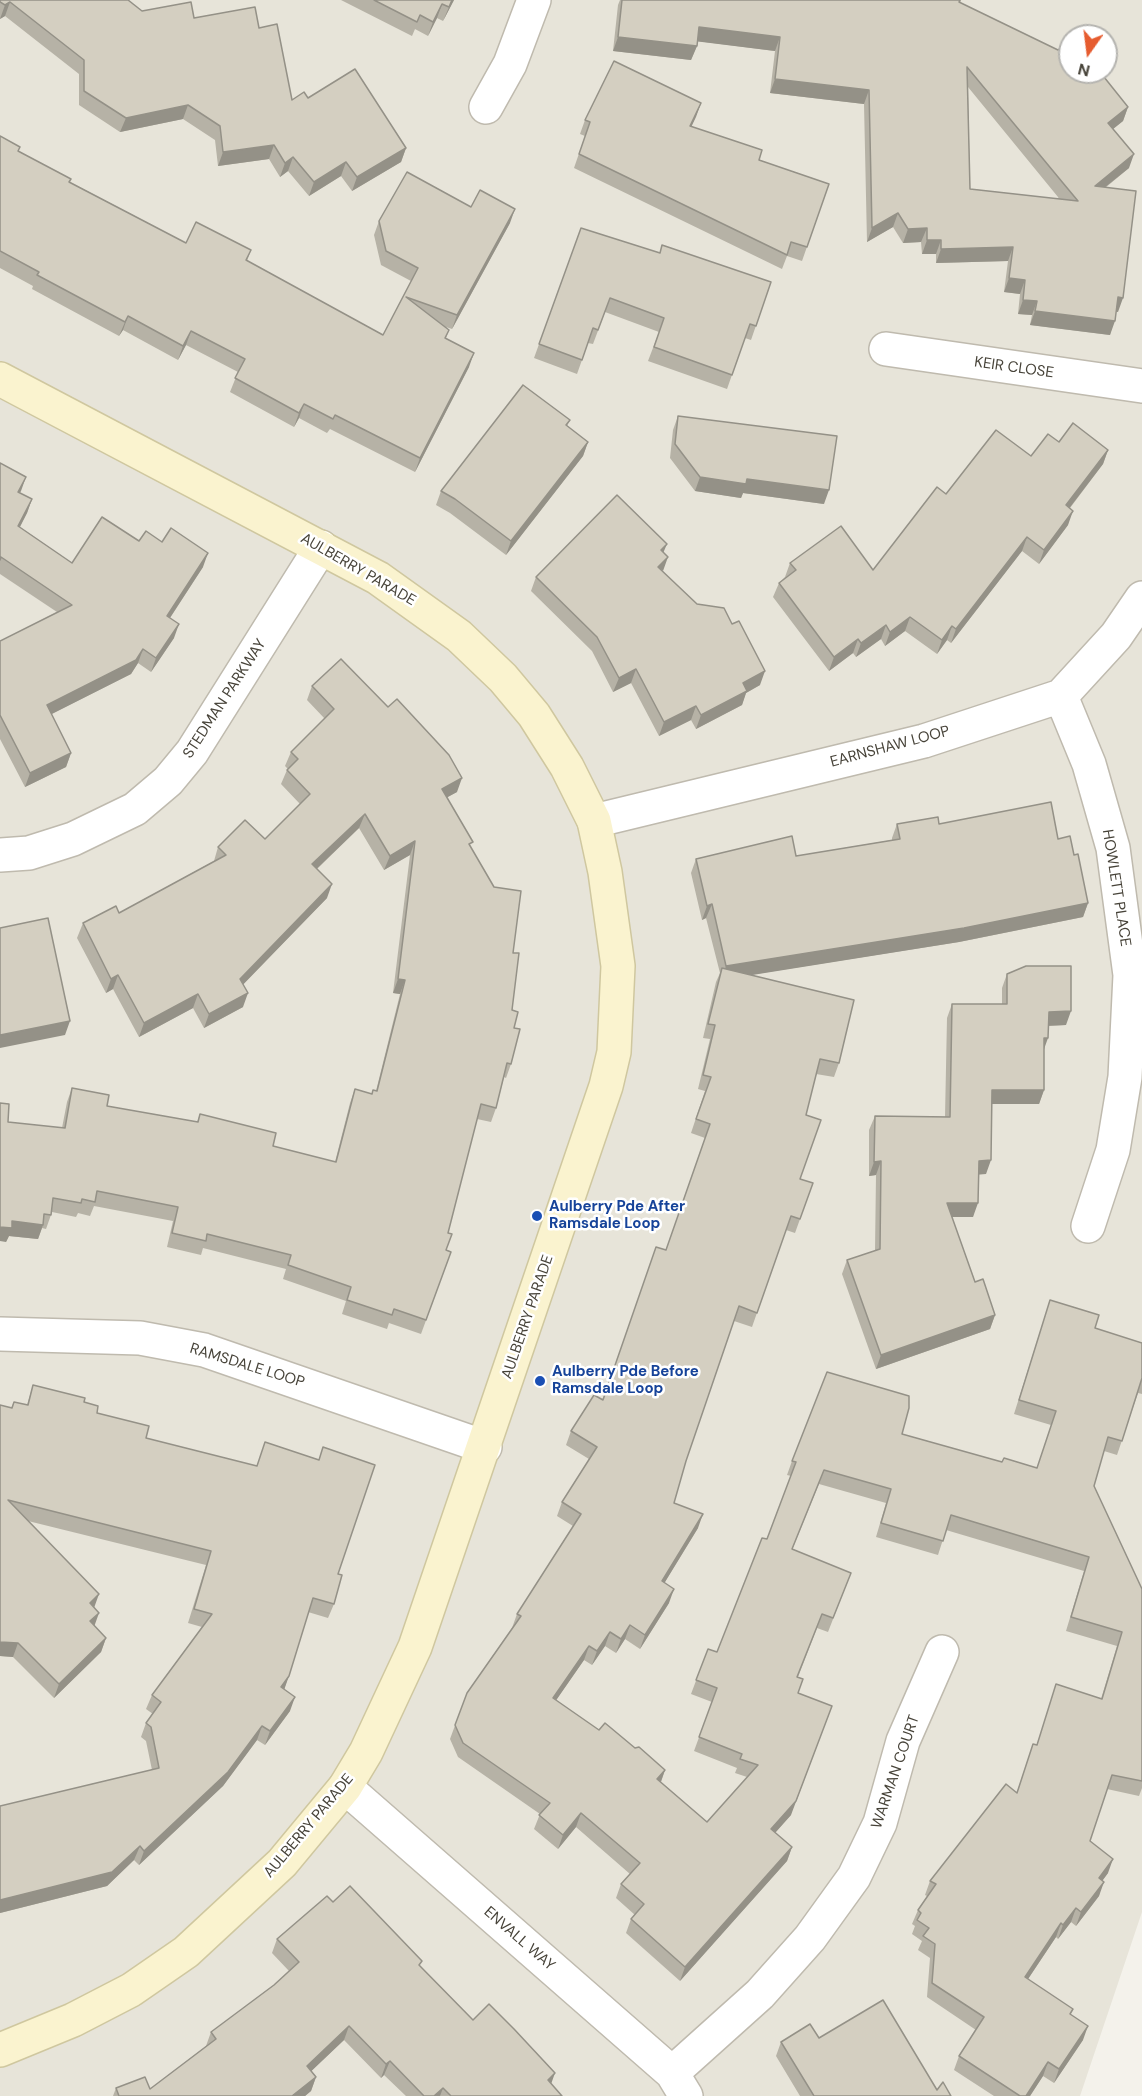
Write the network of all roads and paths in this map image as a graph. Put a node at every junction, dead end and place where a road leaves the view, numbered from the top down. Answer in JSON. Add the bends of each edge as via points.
{"nodes":[{"id":1,"x":534,"y":0,"type":"edge"},
{"id":2,"x":486,"y":107,"type":"dead end"},
{"id":3,"x":886,"y":349,"type":"dead end"},
{"id":4,"x":0,"y":379,"type":"edge"},
{"id":5,"x":1142,"y":386,"type":"edge"},
{"id":6,"x":321,"y":548,"type":"junction"},
{"id":7,"x":1142,"y":598,"type":"edge"},
{"id":8,"x":1061,"y":696,"type":"junction"},
{"id":9,"x":594,"y":821,"type":"junction"},
{"id":10,"x":0,"y":855,"type":"edge"},
{"id":11,"x":1088,"y":1226,"type":"dead end"},
{"id":12,"x":0,"y":1334,"type":"edge"},
{"id":13,"x":484,"y":1447,"type":"junction"},
{"id":14,"x":942,"y":1652,"type":"dead end"},
{"id":15,"x":345,"y":1788,"type":"junction"},
{"id":16,"x":0,"y":2050,"type":"edge"},
{"id":17,"x":679,"y":2084,"type":"edge"}],
"edges":[{"from":1,"to":2,"type":"street","via":[[510,64]]},
{"from":3,"to":5,"type":"street","name":"KEIR CLOSE"},
{"from":4,"to":6,"type":"main road","name":"AULBERRY PARADE"},
{"from":6,"to":9,"type":"main road","name":"AULBERRY PARADE","via":[[421,606],[503,678],[534,715]]},
{"from":6,"to":10,"type":"street","name":"STEDMAN PARKWAY","via":[[192,752],[168,781],[135,809],[73,839],[29,853]]},
{"from":7,"to":8,"type":"street","name":"EARNSHAW LOOP","via":[[1116,636]]},
{"from":8,"to":9,"type":"street","name":"EARNSHAW LOOP","via":[[924,741]]},
{"from":8,"to":11,"type":"street","name":"HOWLETT PLACE","via":[[1089,764],[1113,848],[1130,975],[1125,1077],[1113,1150]]},
{"from":9,"to":13,"type":"main road","name":"AULBERRY PARADE","via":[[618,966],[614,1052],[603,1096]]},
{"from":12,"to":13,"type":"street","name":"RAMSDALE LOOP","via":[[140,1338],[204,1350]]},
{"from":13,"to":15,"type":"main road","name":"AULBERRY PARADE","via":[[415,1647]]},
{"from":14,"to":17,"type":"street","name":"WARMAN COURT","via":[[903,1741],[880,1823],[854,1877],[810,1938]]},
{"from":15,"to":16,"type":"main road","name":"AULBERRY PARADE","via":[[282,1863],[186,1952],[131,1990],[73,2020]]},
{"from":15,"to":17,"type":"street","name":"ENVALL WAY"}]}
